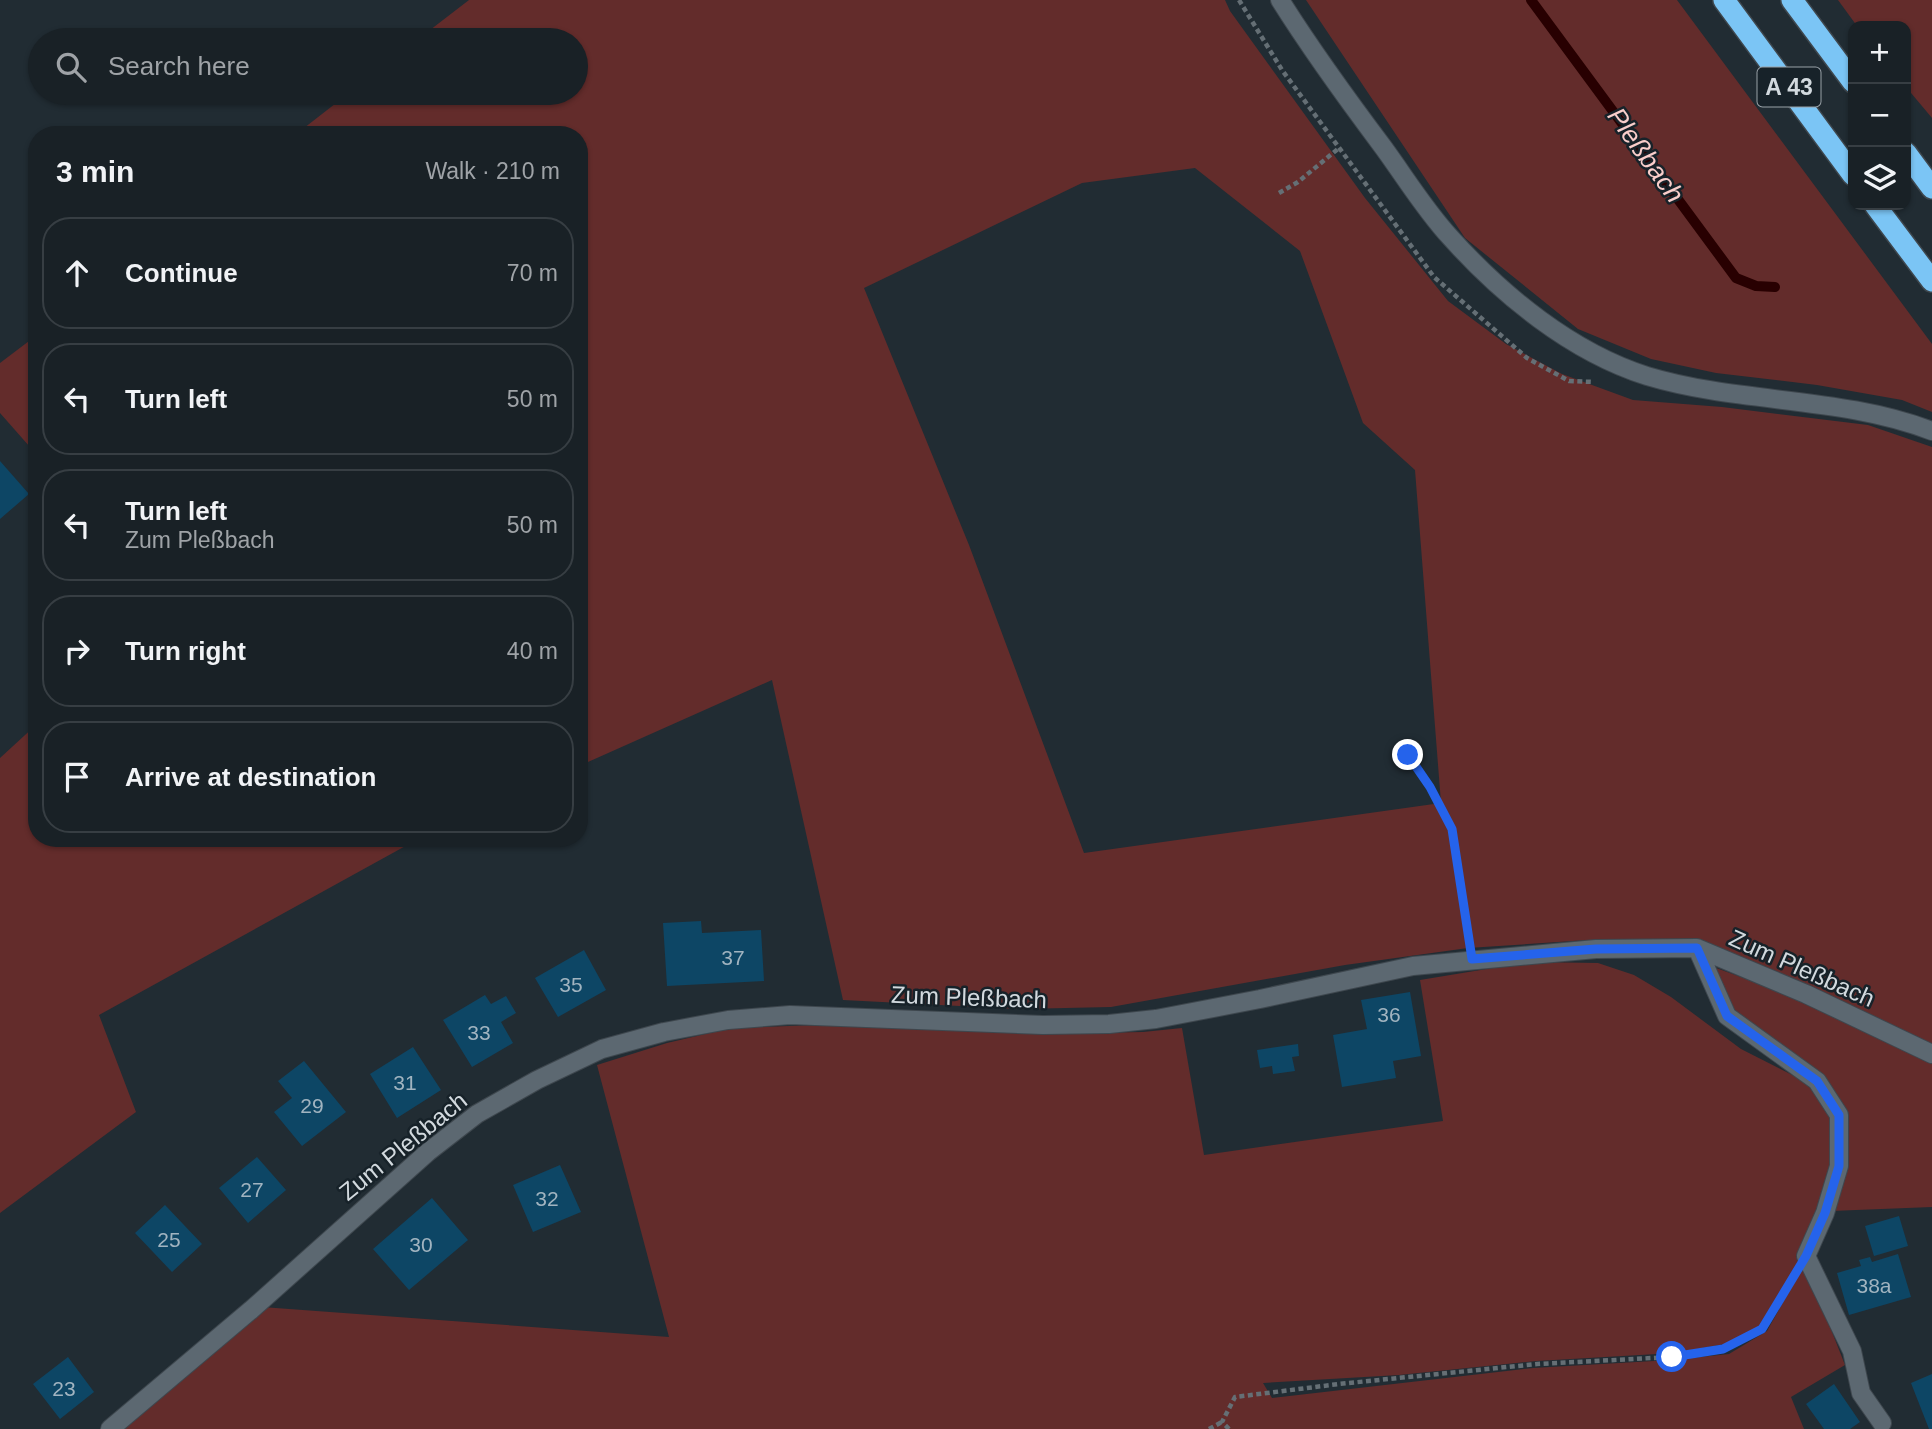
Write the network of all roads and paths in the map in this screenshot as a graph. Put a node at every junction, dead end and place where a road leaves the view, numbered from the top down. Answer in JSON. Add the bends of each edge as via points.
{"nodes":[{"id":1,"x":1280,"y":0,"type":"edge"},
{"id":2,"x":1724,"y":0,"type":"edge"},
{"id":3,"x":1792,"y":0,"type":"edge"},
{"id":4,"x":1848,"y":75,"type":"edge"},
{"id":5,"x":1339,"y":148,"type":"dead end"},
{"id":6,"x":1911,"y":160,"type":"edge"},
{"id":7,"x":1848,"y":168,"type":"edge"},
{"id":8,"x":1932,"y":188,"type":"edge"},
{"id":9,"x":1279,"y":193,"type":"dead end"},
{"id":10,"x":1879,"y":210,"type":"edge"},
{"id":11,"x":1932,"y":281,"type":"edge"},
{"id":12,"x":1932,"y":431,"type":"edge"},
{"id":13,"x":1408,"y":755,"type":"dead end"},
{"id":14,"x":1697,"y":948,"type":"junction"},
{"id":15,"x":1472,"y":959,"type":"junction"},
{"id":16,"x":1932,"y":1054,"type":"edge"},
{"id":17,"x":1806,"y":1256,"type":"junction"},
{"id":18,"x":1223,"y":1422,"type":"junction"},
{"id":19,"x":1882,"y":1423,"type":"dead end"},
{"id":20,"x":110,"y":1429,"type":"edge"},
{"id":21,"x":1209,"y":1429,"type":"edge"},
{"id":22,"x":1229,"y":1429,"type":"edge"}],
"edges":[{"from":1,"to":12,"type":"street","via":[[1448,236],[1508,294],[1573,343],[1646,375],[1720,392],[1900,419]]},
{"from":2,"to":7,"type":"highway","number":"A 43"},
{"from":3,"to":4,"type":"highway","number":"A 43"},
{"from":5,"to":9,"type":"path"},
{"from":6,"to":8,"type":"highway"},
{"from":10,"to":11,"type":"highway"},
{"from":13,"to":15,"type":"path","via":[[1452,829]]},
{"from":14,"to":15,"type":"street","name":"Zum Pleßbach","via":[[1596,949]]},
{"from":14,"to":16,"type":"street","name":"Zum Pleßbach"},
{"from":14,"to":17,"type":"street","via":[[1727,1016],[1817,1081],[1839,1115],[1839,1166]]},
{"from":15,"to":20,"type":"street","name":"Zum Pleßbach","via":[[1413,966],[1260,999],[1109,1024],[790,1015],[728,1020],[602,1049],[477,1114]]},
{"from":17,"to":18,"type":"path","via":[[1762,1329],[1723,1349],[1672,1357],[1471,1370],[1236,1397]]},
{"from":17,"to":19,"type":"street","via":[[1852,1351],[1861,1393]]},
{"from":18,"to":21,"type":"path"},
{"from":18,"to":22,"type":"path"}]}
